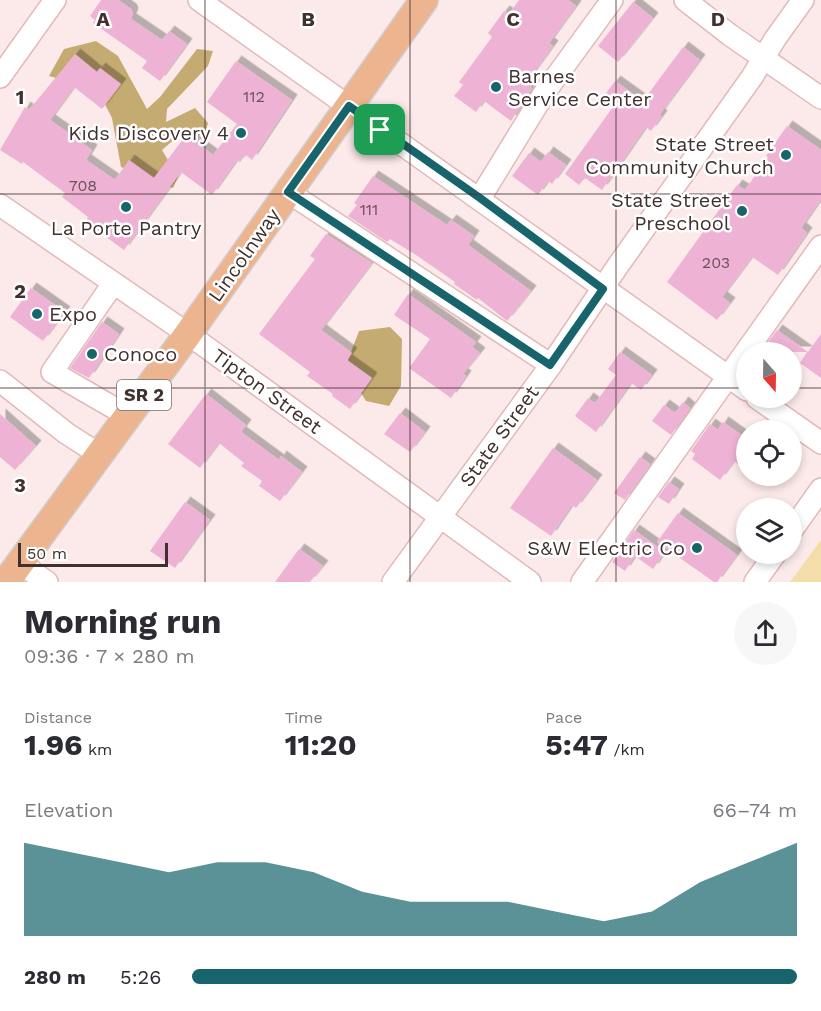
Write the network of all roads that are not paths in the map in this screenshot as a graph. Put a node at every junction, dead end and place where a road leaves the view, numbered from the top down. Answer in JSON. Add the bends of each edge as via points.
{"nodes":[{"id":1,"x":55,"y":0,"type":"edge"},
{"id":2,"x":199,"y":0,"type":"edge"},
{"id":3,"x":424,"y":0,"type":"edge"},
{"id":4,"x":612,"y":0,"type":"edge"},
{"id":5,"x":684,"y":0,"type":"edge"},
{"id":6,"x":803,"y":0,"type":"edge"},
{"id":7,"x":764,"y":58,"type":"junction"},
{"id":8,"x":0,"y":77,"type":"edge"},
{"id":9,"x":821,"y":98,"type":"edge"},
{"id":10,"x":349,"y":106,"type":"junction"},
{"id":11,"x":288,"y":192,"type":"junction"},
{"id":12,"x":480,"y":198,"type":"junction"},
{"id":13,"x":0,"y":205,"type":"edge"},
{"id":14,"x":821,"y":246,"type":"edge"},
{"id":15,"x":113,"y":284,"type":"junction"},
{"id":16,"x":603,"y":289,"type":"junction"},
{"id":17,"x":188,"y":334,"type":"junction"},
{"id":18,"x":550,"y":365,"type":"junction"},
{"id":19,"x":729,"y":378,"type":"junction"},
{"id":20,"x":0,"y":381,"type":"edge"},
{"id":21,"x":736,"y":383,"type":"edge"},
{"id":22,"x":771,"y":408,"type":"edge"},
{"id":23,"x":128,"y":416,"type":"junction"},
{"id":24,"x":821,"y":443,"type":"edge"},
{"id":25,"x":100,"y":455,"type":"junction"},
{"id":26,"x":821,"y":489,"type":"edge"},
{"id":27,"x":440,"y":516,"type":"junction"},
{"id":28,"x":802,"y":516,"type":"edge"},
{"id":29,"x":768,"y":564,"type":"edge"},
{"id":30,"x":13,"y":573,"type":"edge"},
{"id":31,"x":47,"y":582,"type":"edge"},
{"id":32,"x":393,"y":582,"type":"edge"},
{"id":33,"x":530,"y":582,"type":"edge"},
{"id":34,"x":582,"y":582,"type":"edge"},
{"id":35,"x":755,"y":582,"type":"edge"}],
"edges":[{"from":1,"to":8,"type":"street"},
{"from":2,"to":10,"type":"street"},
{"from":3,"to":10,"type":"main road","name":"Lincolnway","number":"SR 2"},
{"from":4,"to":12,"type":"street","via":[[545,92]]},
{"from":5,"to":7,"type":"street"},
{"from":6,"to":7,"type":"street","name":"State Street"},
{"from":7,"to":9,"type":"street"},
{"from":7,"to":16,"type":"street","name":"State Street"},
{"from":10,"to":11,"type":"main road","name":"Lincolnway","number":"SR 2"},
{"from":10,"to":12,"type":"street"},
{"from":11,"to":17,"type":"main road","name":"Lincolnway","number":"SR 2"},
{"from":11,"to":18,"type":"street"},
{"from":12,"to":16,"type":"street"},
{"from":13,"to":15,"type":"street","name":"Tipton Street"},
{"from":14,"to":19,"type":"street"},
{"from":15,"to":17,"type":"street","name":"Tipton Street"},
{"from":15,"to":23,"type":"street","via":[[52,372]]},
{"from":16,"to":18,"type":"street","name":"State Street"},
{"from":16,"to":19,"type":"street"},
{"from":17,"to":23,"type":"main road","number":"SR 2"},
{"from":17,"to":27,"type":"street","name":"Tipton Street"},
{"from":18,"to":27,"type":"street","name":"State Street"},
{"from":19,"to":21,"type":"street"},
{"from":19,"to":34,"type":"street"},
{"from":20,"to":25,"type":"street"},
{"from":22,"to":24,"type":"street"},
{"from":23,"to":25,"type":"main road","number":"SR 2"},
{"from":25,"to":30,"type":"main road","number":"SR 2"},
{"from":26,"to":28,"type":"street"},
{"from":27,"to":32,"type":"street","name":"State Street"},
{"from":27,"to":33,"type":"street","name":"Tipton Street"},
{"from":29,"to":35,"type":"street"},
{"from":30,"to":31,"type":"street"}]}
